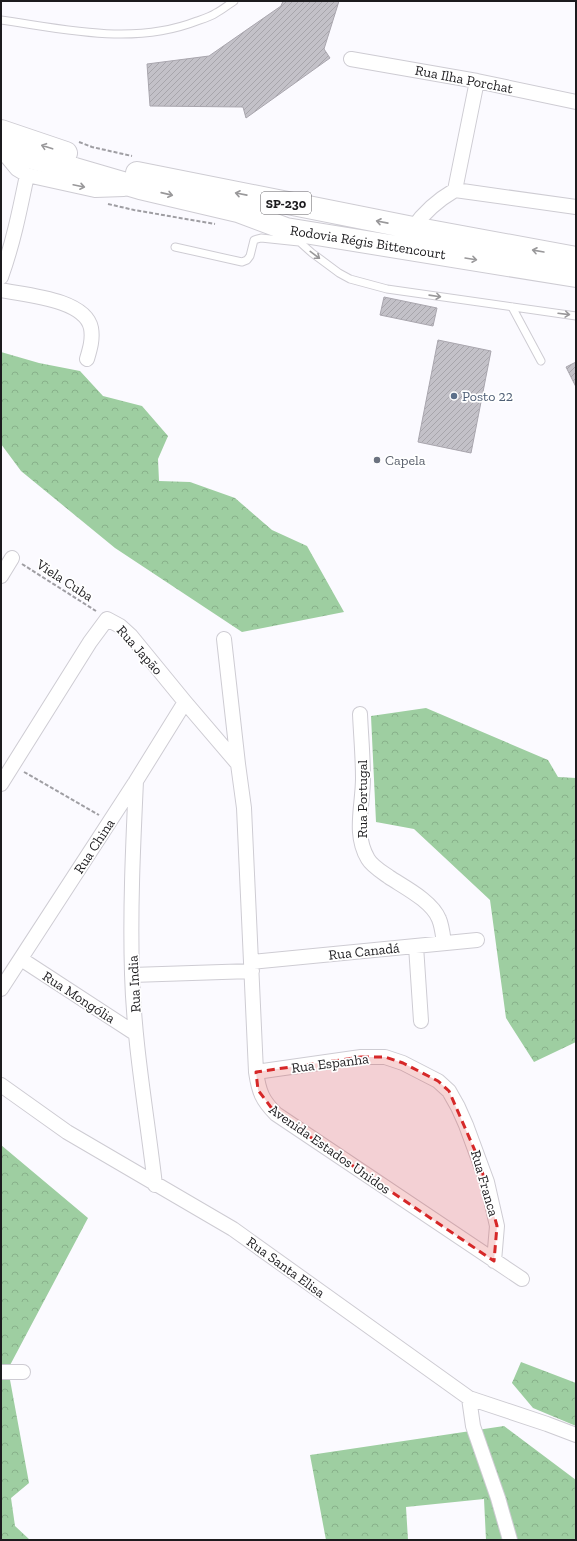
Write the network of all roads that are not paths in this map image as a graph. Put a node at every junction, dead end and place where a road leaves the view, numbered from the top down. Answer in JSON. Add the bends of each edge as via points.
{"nodes":[{"id":1,"x":234,"y":1,"type":"edge"},
{"id":2,"x":1,"y":20,"type":"edge"},
{"id":3,"x":351,"y":60,"type":"dead end"},
{"id":4,"x":477,"y":80,"type":"junction"},
{"id":5,"x":576,"y":102,"type":"edge"},
{"id":6,"x":1,"y":144,"type":"edge"},
{"id":7,"x":27,"y":175,"type":"junction"},
{"id":8,"x":140,"y":188,"type":"junction"},
{"id":9,"x":455,"y":190,"type":"junction"},
{"id":10,"x":576,"y":207,"type":"edge"},
{"id":11,"x":413,"y":228,"type":"junction"},
{"id":12,"x":293,"y":236,"type":"junction"},
{"id":13,"x":175,"y":246,"type":"dead end"},
{"id":14,"x":576,"y":258,"type":"edge"},
{"id":15,"x":576,"y":276,"type":"edge"},
{"id":16,"x":1,"y":277,"type":"edge"},
{"id":17,"x":1,"y":290,"type":"edge"},
{"id":18,"x":512,"y":307,"type":"junction"},
{"id":19,"x":576,"y":316,"type":"edge"},
{"id":20,"x":87,"y":359,"type":"dead end"},
{"id":21,"x":541,"y":361,"type":"dead end"},
{"id":22,"x":12,"y":558,"type":"road end"},
{"id":23,"x":1,"y":576,"type":"edge"},
{"id":24,"x":224,"y":639,"type":"dead end"},
{"id":25,"x":185,"y":702,"type":"junction"},
{"id":26,"x":360,"y":714,"type":"dead end"},
{"id":27,"x":238,"y":764,"type":"junction"},
{"id":28,"x":136,"y":781,"type":"junction"},
{"id":29,"x":1,"y":784,"type":"edge"},
{"id":30,"x":477,"y":940,"type":"dead end"},
{"id":31,"x":444,"y":943,"type":"junction"},
{"id":32,"x":416,"y":946,"type":"junction"},
{"id":33,"x":21,"y":959,"type":"junction"},
{"id":34,"x":252,"y":967,"type":"junction"},
{"id":35,"x":132,"y":975,"type":"junction"},
{"id":36,"x":1,"y":989,"type":"edge"},
{"id":37,"x":421,"y":1021,"type":"dead end"},
{"id":38,"x":136,"y":1034,"type":"junction"},
{"id":39,"x":256,"y":1072,"type":"junction"},
{"id":40,"x":1,"y":1085,"type":"edge"},
{"id":41,"x":458,"y":1107,"type":"joint"},
{"id":42,"x":155,"y":1185,"type":"junction"},
{"id":43,"x":494,"y":1261,"type":"junction"},
{"id":44,"x":522,"y":1279,"type":"dead end"},
{"id":45,"x":1,"y":1372,"type":"edge"},
{"id":46,"x":23,"y":1372,"type":"dead end"},
{"id":47,"x":469,"y":1398,"type":"junction"},
{"id":48,"x":576,"y":1435,"type":"edge"},
{"id":49,"x":510,"y":1540,"type":"edge"}],
"edges":[{"from":1,"to":2,"type":"lane","via":[[216,14],[188,25],[162,31],[118,35]]},
{"from":3,"to":4,"type":"street","name":"Rua Ilha Porchat"},
{"from":4,"to":5,"type":"street","name":"Rua Ilha Porchat"},
{"from":4,"to":9,"type":"street"},
{"from":6,"to":7,"type":"street","via":[[17,169]]},
{"from":6,"to":8,"type":"highway","name":"Rodovia Régis Bittencourt","number":"SP-230"},
{"from":11,"to":6,"type":"highway","name":"Rodovia Régis Bittencourt","number":"SP-230","one_way":true},
{"from":7,"to":8,"type":"street","one_way":true,"via":[[95,190]]},
{"from":7,"to":16,"type":"street","via":[[20,215]]},
{"from":8,"to":12,"type":"highway","name":"Rodovia Régis Bittencourt","number":"SP-230","one_way":true,"via":[[238,210]]},
{"from":9,"to":10,"type":"street"},
{"from":9,"to":11,"type":"street","via":[[444,196]]},
{"from":14,"to":11,"type":"highway","name":"Rodovia Régis Bittencourt","number":"SP-230","one_way":true},
{"from":12,"to":13,"type":"lane","via":[[254,240],[250,256],[242,262]]},
{"from":12,"to":15,"type":"highway","name":"Rodovia Régis Bittencourt","number":"SP-230","one_way":true},
{"from":12,"to":18,"type":"lane","one_way":true,"via":[[312,253],[350,279],[387,289]]},
{"from":17,"to":20,"type":"street","via":[[62,302],[83,314],[91,326],[92,337]]},
{"from":18,"to":19,"type":"lane","one_way":true},
{"from":18,"to":21,"type":"lane"},
{"from":22,"to":23,"type":"street"},
{"from":24,"to":27,"type":"street"},
{"from":25,"to":27,"type":"street","name":"Rua Japão"},
{"from":25,"to":28,"type":"street","name":"Rua China"},
{"from":25,"to":29,"type":"street","name":"Rua Japão","via":[[131,636],[107,618]]},
{"from":26,"to":31,"type":"street","name":"Rua Portugal","via":[[363,778],[359,820],[363,849],[368,861],[433,909],[440,920]]},
{"from":27,"to":34,"type":"street","name":"Avenida Estados Unidos","via":[[244,808]]},
{"from":28,"to":33,"type":"street","name":"Rua China"},
{"from":28,"to":35,"type":"street","name":"Rua India","via":[[131,902]]},
{"from":30,"to":31,"type":"street","name":"Rua Canadá"},
{"from":31,"to":32,"type":"street","name":"Rua Canadá"},
{"from":32,"to":34,"type":"street","name":"Rua Canadá"},
{"from":32,"to":37,"type":"street"},
{"from":33,"to":36,"type":"street","name":"Rua China"},
{"from":33,"to":38,"type":"street","name":"Rua Mongólia"},
{"from":34,"to":35,"type":"street","name":"Rua Canadá"},
{"from":34,"to":39,"type":"street","name":"Avenida Estados Unidos"},
{"from":35,"to":38,"type":"street","name":"Rua India"},
{"from":38,"to":42,"type":"street","name":"Rua India"},
{"from":39,"to":41,"type":"street","name":"Rua Espanha","via":[[361,1057],[385,1057],[438,1081],[449,1091]]},
{"from":39,"to":43,"type":"street","name":"Avenida Estados Unidos","via":[[258,1090],[265,1103],[276,1114]]},
{"from":40,"to":42,"type":"street","name":"Rua Santa Elisa","via":[[67,1132]]},
{"from":41,"to":43,"type":"street","name":"Rua Franca","via":[[487,1182],[497,1226]]},
{"from":42,"to":47,"type":"street","name":"Rua Santa Elisa","via":[[191,1203],[233,1229]]},
{"from":43,"to":44,"type":"street","name":"Avenida Estados Unidos"},
{"from":45,"to":46,"type":"street"},
{"from":47,"to":48,"type":"street","name":"Rua Santa Elisa"},
{"from":47,"to":49,"type":"street","via":[[473,1426]]}]}
